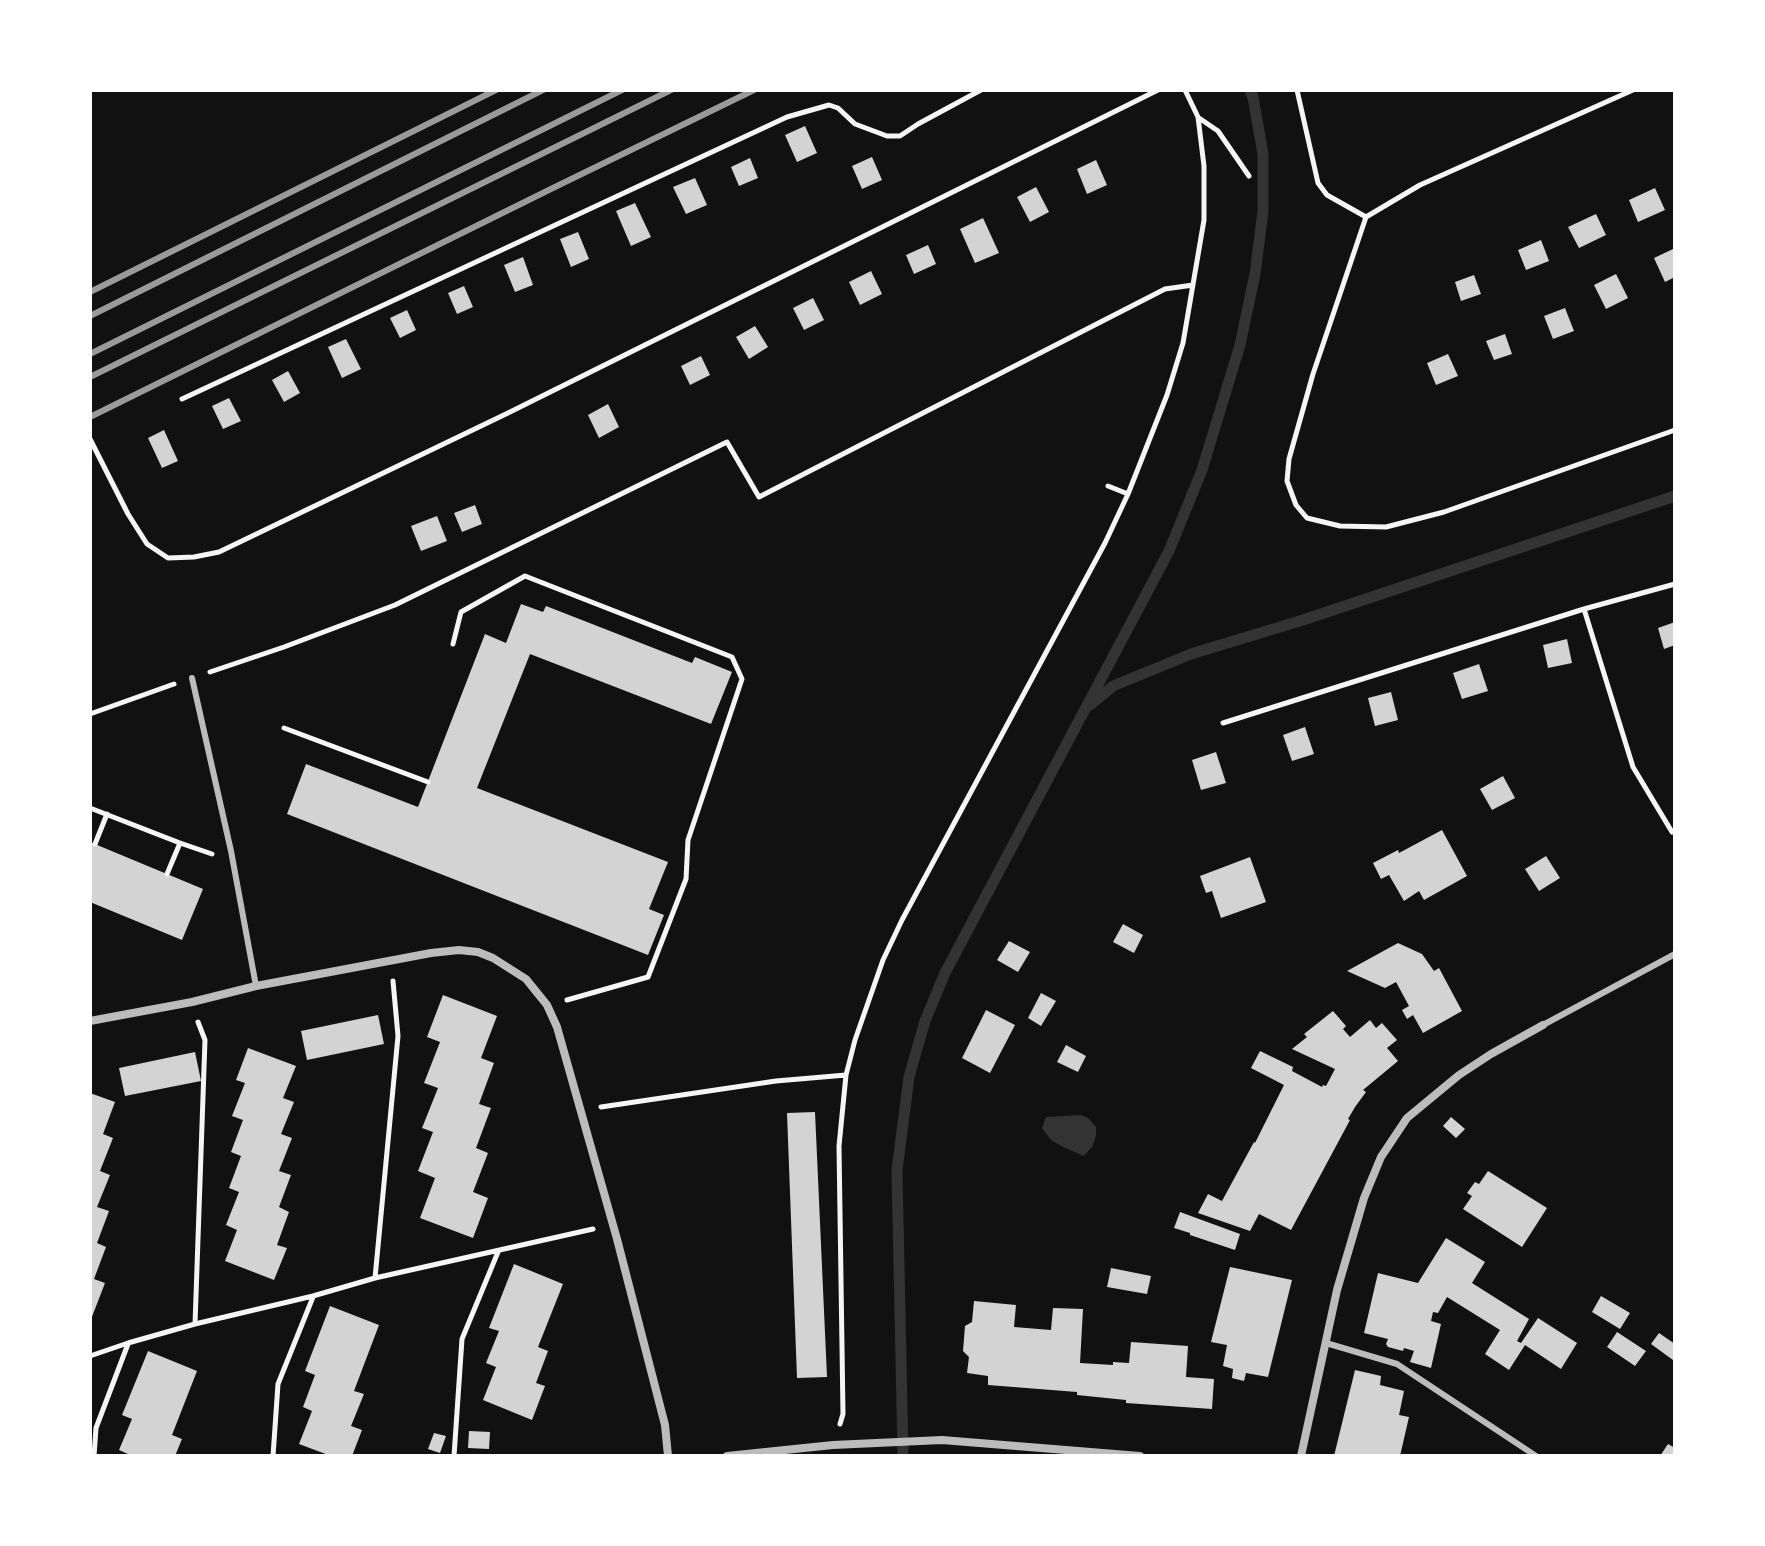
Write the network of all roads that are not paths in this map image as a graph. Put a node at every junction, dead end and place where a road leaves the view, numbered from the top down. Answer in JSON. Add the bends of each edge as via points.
{"nodes":[{"id":1,"x":192,"y":678,"type":"road end"},
{"id":2,"x":1675,"y":954,"type":"edge"},
{"id":3,"x":256,"y":986,"type":"junction"},
{"id":4,"x":90,"y":1021,"type":"edge"},
{"id":5,"x":1543,"y":1025,"type":"joint"},
{"id":6,"x":1326,"y":1343,"type":"junction"},
{"id":7,"x":668,"y":1456,"type":"edge"},
{"id":8,"x":727,"y":1456,"type":"edge"},
{"id":9,"x":1140,"y":1456,"type":"edge"},
{"id":10,"x":1301,"y":1456,"type":"edge"},
{"id":11,"x":1536,"y":1456,"type":"edge"}],
"edges":[{"from":1,"to":3,"type":"lane"},
{"from":2,"to":5,"type":"lane"},
{"from":3,"to":4,"type":"street"},
{"from":3,"to":7,"type":"street","via":[[459,950],[493,958],[526,979],[557,1027],[613,1224],[665,1425]]},
{"from":5,"to":6,"type":"street","via":[[1459,1075],[1407,1118],[1381,1157],[1364,1198]]},
{"from":6,"to":10,"type":"street"},
{"from":6,"to":11,"type":"lane","via":[[1397,1364]]},
{"from":8,"to":9,"type":"street","via":[[942,1440]]}]}
